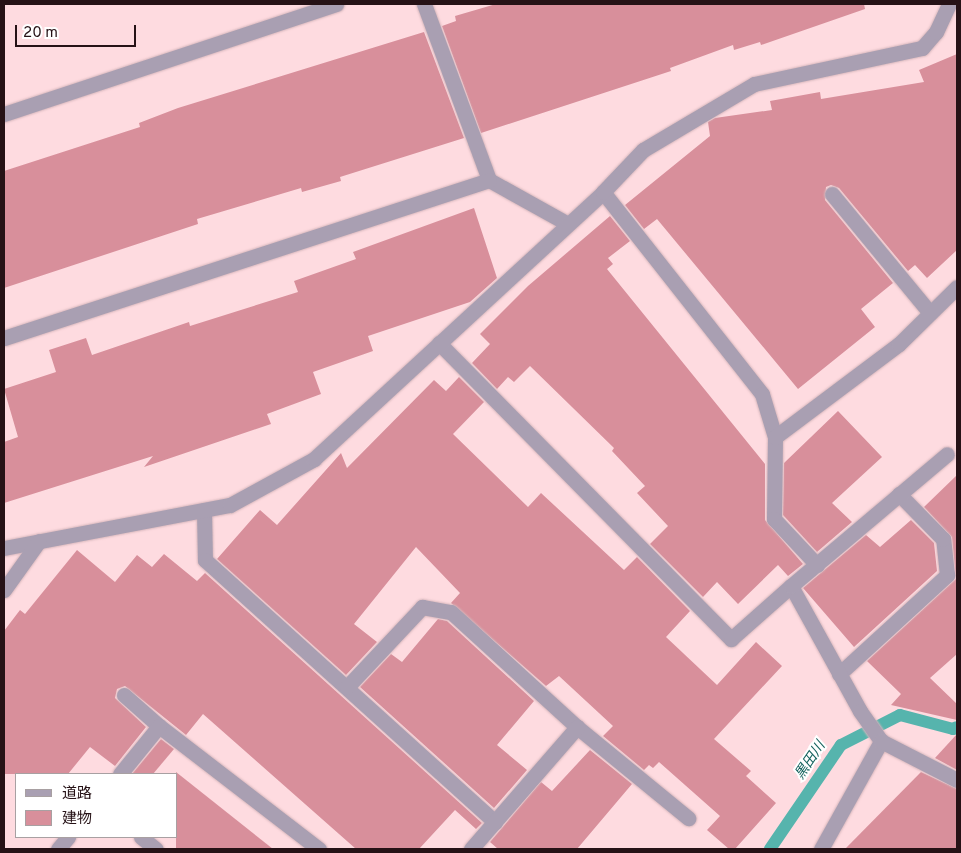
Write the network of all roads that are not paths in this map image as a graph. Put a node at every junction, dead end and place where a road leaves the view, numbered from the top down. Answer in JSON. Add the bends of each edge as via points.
{"nodes":[{"id":1,"x":336,"y":4,"type":"edge"},
{"id":2,"x":424,"y":4,"type":"edge"},
{"id":3,"x":949,"y":4,"type":"edge"},
{"id":4,"x":4,"y":114,"type":"edge"},
{"id":5,"x":489,"y":180,"type":"junction"},
{"id":6,"x":603,"y":192,"type":"junction"},
{"id":7,"x":832,"y":194,"type":"dead end"},
{"id":8,"x":568,"y":224,"type":"junction"},
{"id":9,"x":957,"y":287,"type":"edge"},
{"id":10,"x":930,"y":313,"type":"junction"},
{"id":11,"x":4,"y":338,"type":"edge"},
{"id":12,"x":439,"y":343,"type":"junction"},
{"id":13,"x":775,"y":437,"type":"junction"},
{"id":14,"x":947,"y":454,"type":"dead end"},
{"id":15,"x":899,"y":494,"type":"junction"},
{"id":16,"x":204,"y":510,"type":"junction"},
{"id":17,"x":39,"y":541,"type":"junction"},
{"id":18,"x":4,"y":548,"type":"edge"},
{"id":19,"x":817,"y":565,"type":"junction"},
{"id":20,"x":791,"y":586,"type":"junction"},
{"id":21,"x":4,"y":590,"type":"edge"},
{"id":22,"x":839,"y":674,"type":"junction"},
{"id":23,"x":347,"y":687,"type":"junction"},
{"id":24,"x":124,"y":695,"type":"dead end"},
{"id":25,"x":159,"y":726,"type":"junction"},
{"id":26,"x":578,"y":727,"type":"junction"},
{"id":27,"x":880,"y":740,"type":"junction"},
{"id":28,"x":121,"y":773,"type":"edge"},
{"id":29,"x":957,"y":780,"type":"edge"},
{"id":30,"x":688,"y":818,"type":"dead end"},
{"id":31,"x":495,"y":822,"type":"junction"},
{"id":32,"x":67,"y":838,"type":"edge"},
{"id":33,"x":142,"y":838,"type":"edge"},
{"id":34,"x":58,"y":849,"type":"edge"},
{"id":35,"x":156,"y":849,"type":"edge"},
{"id":36,"x":319,"y":849,"type":"edge"},
{"id":37,"x":472,"y":849,"type":"edge"},
{"id":38,"x":821,"y":849,"type":"edge"}],
"edges":[{"from":1,"to":4,"type":"street"},
{"from":2,"to":5,"type":"street"},
{"from":3,"to":6,"type":"street","via":[[936,32],[922,48],[754,84],[643,150]]},
{"from":5,"to":8,"type":"street"},
{"from":5,"to":11,"type":"street"},
{"from":6,"to":8,"type":"street"},
{"from":6,"to":13,"type":"street","via":[[762,394]]},
{"from":7,"to":10,"type":"street"},
{"from":8,"to":12,"type":"street"},
{"from":9,"to":10,"type":"street"},
{"from":10,"to":13,"type":"street","via":[[899,344]]},
{"from":12,"to":16,"type":"street","via":[[314,459],[230,505]]},
{"from":12,"to":20,"type":"street","via":[[730,639]]},
{"from":13,"to":19,"type":"street","via":[[774,519]]},
{"from":14,"to":15,"type":"street"},
{"from":15,"to":19,"type":"street"},
{"from":15,"to":22,"type":"street","via":[[943,539],[947,576]]},
{"from":16,"to":17,"type":"street"},
{"from":16,"to":23,"type":"street","via":[[205,560]]},
{"from":17,"to":18,"type":"street"},
{"from":17,"to":21,"type":"street"},
{"from":19,"to":20,"type":"street"},
{"from":20,"to":22,"type":"street"},
{"from":22,"to":27,"type":"street"},
{"from":23,"to":26,"type":"street","via":[[422,607],[451,612]]},
{"from":23,"to":31,"type":"street"},
{"from":24,"to":25,"type":"street"},
{"from":25,"to":28,"type":"street"},
{"from":25,"to":36,"type":"street"},
{"from":26,"to":30,"type":"street"},
{"from":26,"to":31,"type":"street"},
{"from":27,"to":29,"type":"street"},
{"from":27,"to":38,"type":"street"},
{"from":31,"to":37,"type":"street"},
{"from":32,"to":34,"type":"street"},
{"from":33,"to":35,"type":"street"}]}
